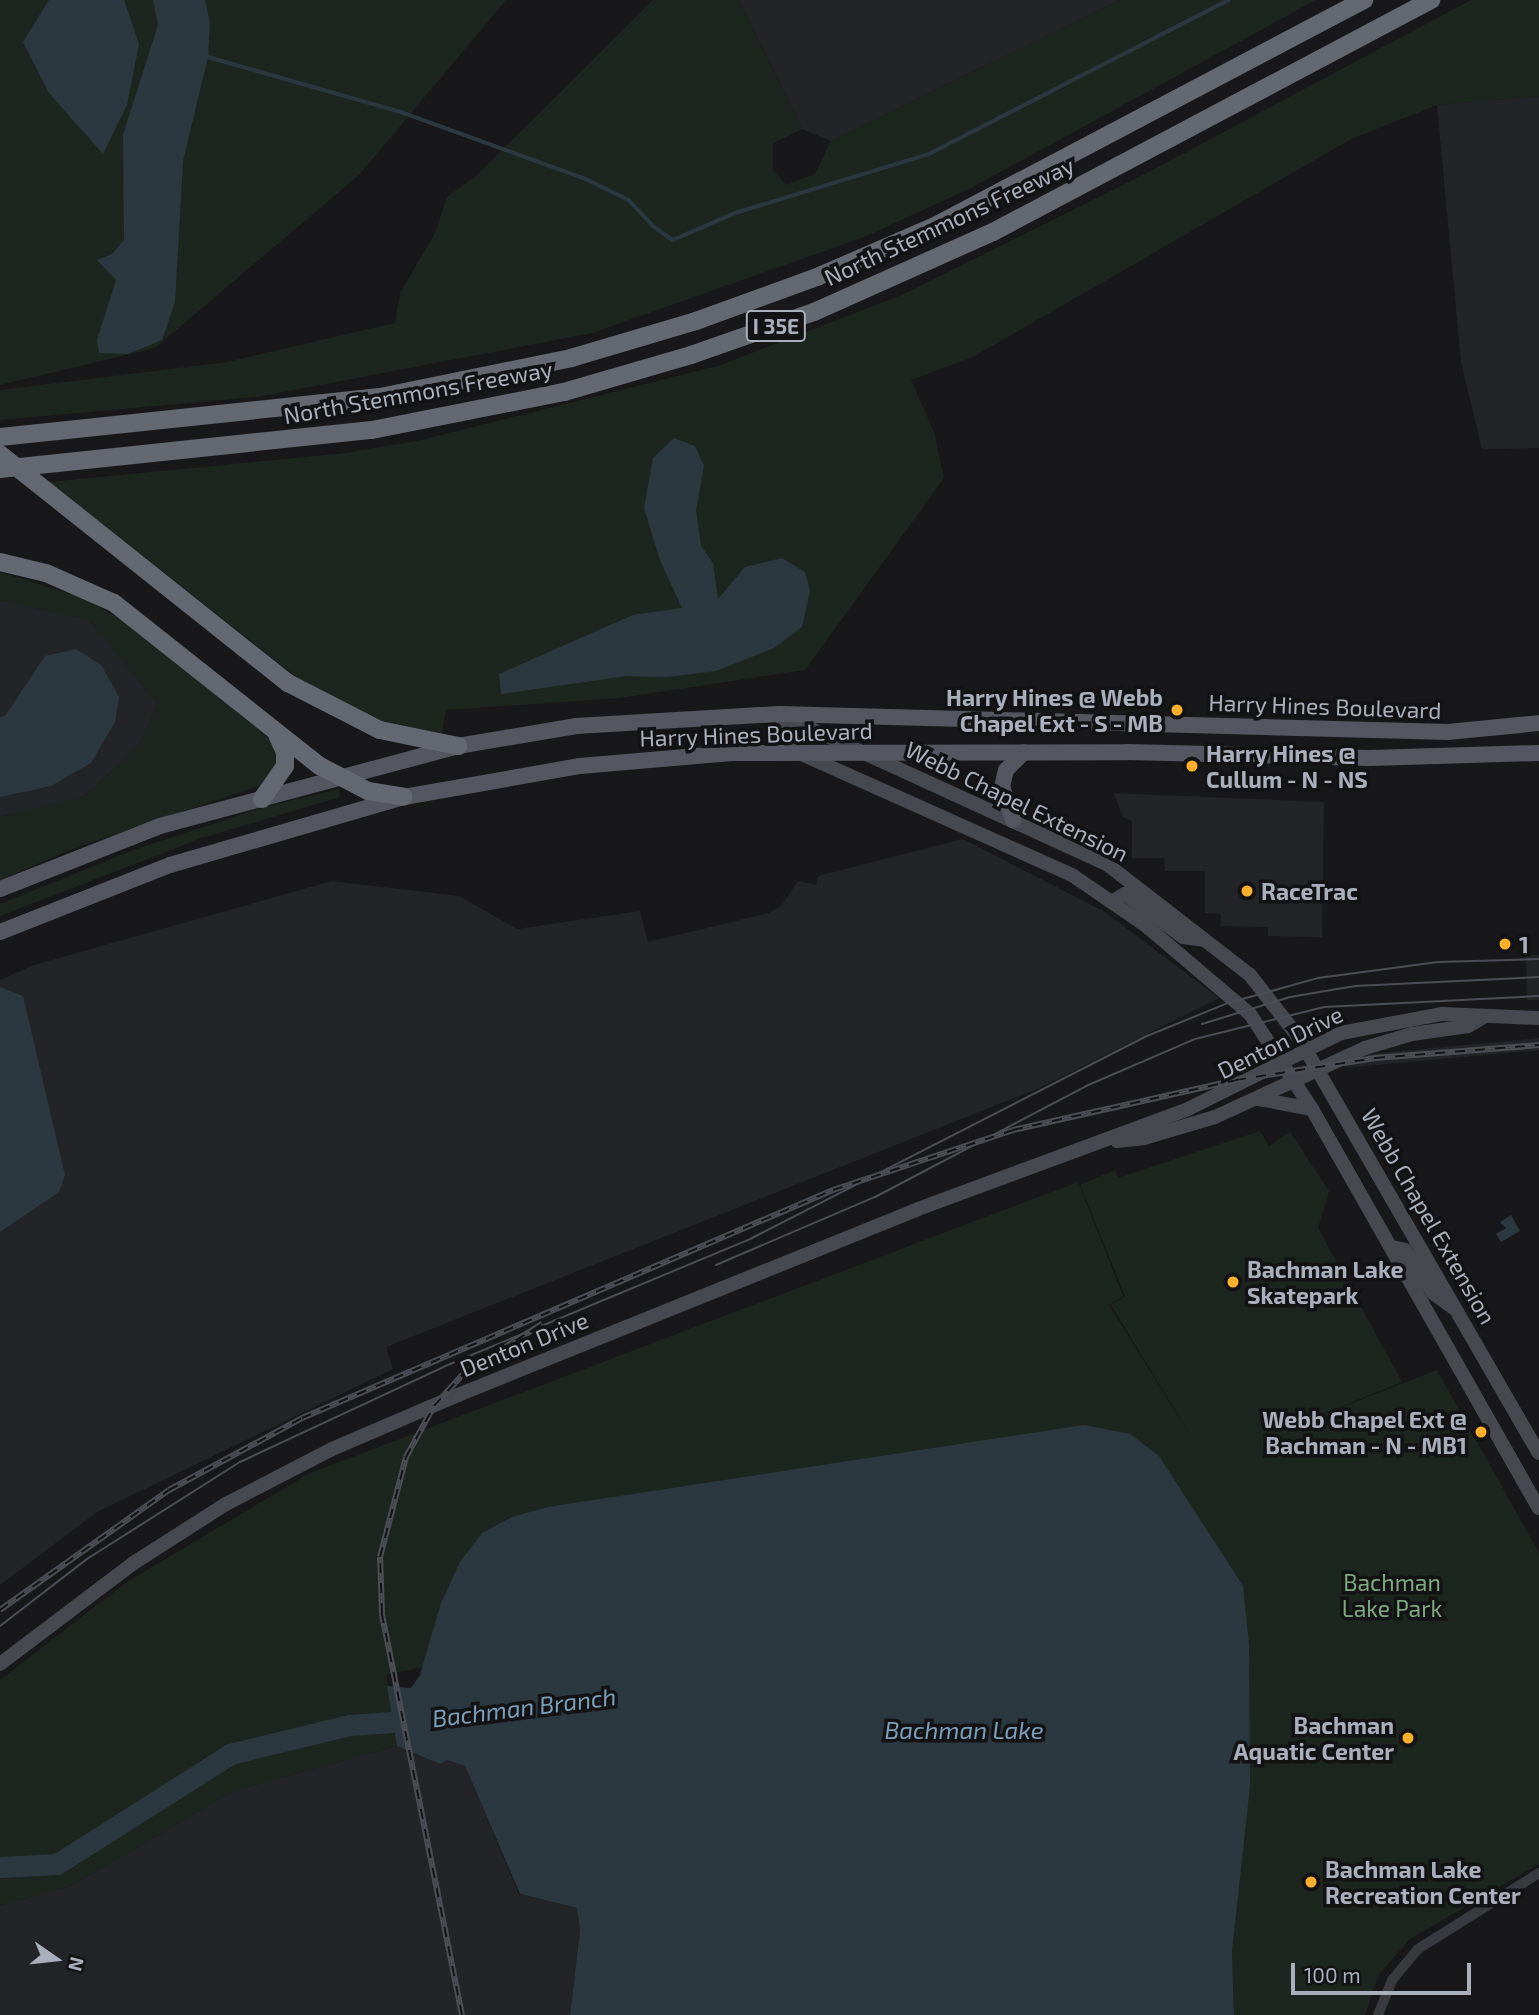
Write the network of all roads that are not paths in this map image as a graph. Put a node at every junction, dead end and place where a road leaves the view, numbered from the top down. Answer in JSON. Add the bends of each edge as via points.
{"nodes":[{"id":1,"x":1364,"y":0,"type":"edge"},
{"id":2,"x":1431,"y":0,"type":"edge"},
{"id":3,"x":0,"y":437,"type":"edge"},
{"id":4,"x":1,"y":464,"type":"edge"},
{"id":5,"x":0,"y":562,"type":"edge"},
{"id":6,"x":780,"y":714,"type":"junction"},
{"id":7,"x":1128,"y":722,"type":"junction"},
{"id":8,"x":1539,"y":723,"type":"edge"},
{"id":9,"x":1371,"y":730,"type":"junction"},
{"id":10,"x":276,"y":732,"type":"junction"},
{"id":11,"x":458,"y":746,"type":"junction"},
{"id":12,"x":797,"y":752,"type":"junction"},
{"id":13,"x":861,"y":752,"type":"junction"},
{"id":14,"x":1024,"y":752,"type":"junction"},
{"id":15,"x":1127,"y":752,"type":"junction"},
{"id":16,"x":1539,"y":753,"type":"edge"},
{"id":17,"x":1370,"y":758,"type":"junction"},
{"id":18,"x":339,"y":778,"type":"junction"},
{"id":19,"x":404,"y":797,"type":"junction"},
{"id":20,"x":262,"y":799,"type":"junction"},
{"id":21,"x":1013,"y":820,"type":"junction"},
{"id":22,"x":0,"y":889,"type":"edge"},
{"id":23,"x":1112,"y":902,"type":"junction"},
{"id":24,"x":0,"y":932,"type":"edge"},
{"id":25,"x":1205,"y":940,"type":"junction"},
{"id":26,"x":1482,"y":1018,"type":"junction"},
{"id":27,"x":1539,"y":1018,"type":"edge"},
{"id":28,"x":1306,"y":1049,"type":"junction"},
{"id":29,"x":1283,"y":1062,"type":"junction"},
{"id":30,"x":1317,"y":1070,"type":"junction"},
{"id":31,"x":1294,"y":1081,"type":"junction"},
{"id":32,"x":1257,"y":1098,"type":"junction"},
{"id":33,"x":1312,"y":1109,"type":"junction"},
{"id":34,"x":1105,"y":1142,"type":"junction"},
{"id":35,"x":1391,"y":1247,"type":"junction"},
{"id":36,"x":1458,"y":1311,"type":"junction"},
{"id":37,"x":1491,"y":1367,"type":"junction"},
{"id":38,"x":1467,"y":1380,"type":"junction"},
{"id":39,"x":1539,"y":1453,"type":"edge"},
{"id":40,"x":1539,"y":1508,"type":"edge"},
{"id":41,"x":0,"y":1664,"type":"edge"},
{"id":42,"x":1539,"y":1873,"type":"edge"},
{"id":43,"x":1378,"y":2015,"type":"edge"}],
"edges":[{"from":1,"to":3,"type":"highway","name":"North Stemmons Freeway","number":"I 35E","via":[[937,225],[817,277],[696,321],[571,358],[405,393],[263,413]]},
{"from":2,"to":4,"type":"highway","name":"North Stemmons Freeway","number":"I 35E","via":[[993,232],[874,287],[727,343],[564,392],[437,419],[243,446]]},
{"from":4,"to":11,"type":"highway","via":[[288,683],[380,730]]},
{"from":5,"to":10,"type":"highway","via":[[46,573],[114,603]]},
{"from":6,"to":7,"type":"main road","name":"Harry Hines Boulevard"},
{"from":6,"to":11,"type":"main road","name":"Harry Hines Boulevard","via":[[576,726]]},
{"from":6,"to":12,"type":"main road"},
{"from":6,"to":13,"type":"main road","name":"Webb Chapel Extension"},
{"from":7,"to":9,"type":"main road","name":"Harry Hines Boulevard"},
{"from":7,"to":15,"type":"main road"},
{"from":8,"to":9,"type":"main road","name":"Harry Hines Boulevard","via":[[1456,732]]},
{"from":9,"to":17,"type":"main road"},
{"from":10,"to":18,"type":"highway"},
{"from":10,"to":20,"type":"highway","via":[[285,752],[285,766]]},
{"from":11,"to":18,"type":"main road","name":"Harry Hines Boulevard"},
{"from":12,"to":13,"type":"main road","name":"Harry Hines Boulevard"},
{"from":12,"to":19,"type":"main road","name":"Harry Hines Boulevard","via":[[580,766]]},
{"from":12,"to":23,"type":"main road","name":"Webb Chapel Extension","via":[[1072,875]]},
{"from":13,"to":14,"type":"main road","name":"Harry Hines Boulevard"},
{"from":13,"to":21,"type":"main road","name":"Webb Chapel Extension"},
{"from":14,"to":15,"type":"main road","name":"Harry Hines Boulevard"},
{"from":14,"to":21,"type":"main road","via":[[1006,770],[1002,787]]},
{"from":15,"to":17,"type":"main road","name":"Harry Hines Boulevard"},
{"from":16,"to":17,"type":"main road","name":"Harry Hines Boulevard"},
{"from":18,"to":19,"type":"highway","via":[[368,791]]},
{"from":18,"to":20,"type":"main road","name":"Harry Hines Boulevard"},
{"from":19,"to":24,"type":"main road","name":"Harry Hines Boulevard","via":[[170,866]]},
{"from":20,"to":22,"type":"main road","name":"Harry Hines Boulevard","via":[[160,826]]},
{"from":21,"to":25,"type":"main road","name":"Webb Chapel Extension","via":[[1108,865]]},
{"from":23,"to":25,"type":"main road","via":[[1125,894],[1183,937]]},
{"from":23,"to":29,"type":"main road","name":"Webb Chapel Extension","via":[[1231,996],[1257,1023]]},
{"from":25,"to":28,"type":"main road","name":"Webb Chapel Extension","via":[[1250,975]]},
{"from":26,"to":27,"type":"main road","name":"Denton Drive"},
{"from":26,"to":28,"type":"main road","name":"Denton Drive","via":[[1409,1017],[1341,1033]]},
{"from":26,"to":30,"type":"main road","name":"Denton Drive","via":[[1468,1026],[1389,1040]]},
{"from":28,"to":29,"type":"main road","name":"Denton Drive"},
{"from":28,"to":30,"type":"main road","name":"Webb Chapel Extension"},
{"from":29,"to":31,"type":"main road","name":"Webb Chapel Extension"},
{"from":29,"to":34,"type":"main road","name":"Denton Drive","via":[[1235,1090]]},
{"from":30,"to":31,"type":"main road","name":"Denton Drive"},
{"from":30,"to":36,"type":"main road","name":"Webb Chapel Extension"},
{"from":31,"to":32,"type":"main road","name":"Denton Drive"},
{"from":31,"to":33,"type":"main road","name":"Webb Chapel Extension"},
{"from":32,"to":33,"type":"main road"},
{"from":32,"to":34,"type":"main road","name":"Denton Drive","via":[[1144,1138]]},
{"from":33,"to":35,"type":"main road","name":"Webb Chapel Extension"},
{"from":34,"to":41,"type":"main road","name":"Denton Drive","via":[[918,1209],[332,1449],[226,1504],[131,1563]]},
{"from":35,"to":36,"type":"main road","via":[[1405,1250],[1433,1293]]},
{"from":35,"to":38,"type":"main road","name":"Webb Chapel Extension"},
{"from":36,"to":37,"type":"main road","name":"Webb Chapel Extension"},
{"from":37,"to":38,"type":"main road"},
{"from":37,"to":39,"type":"main road","name":"Webb Chapel Extension"},
{"from":38,"to":40,"type":"main road","name":"Webb Chapel Extension"},
{"from":42,"to":43,"type":"street","via":[[1418,1949],[1392,1980]]}]}
